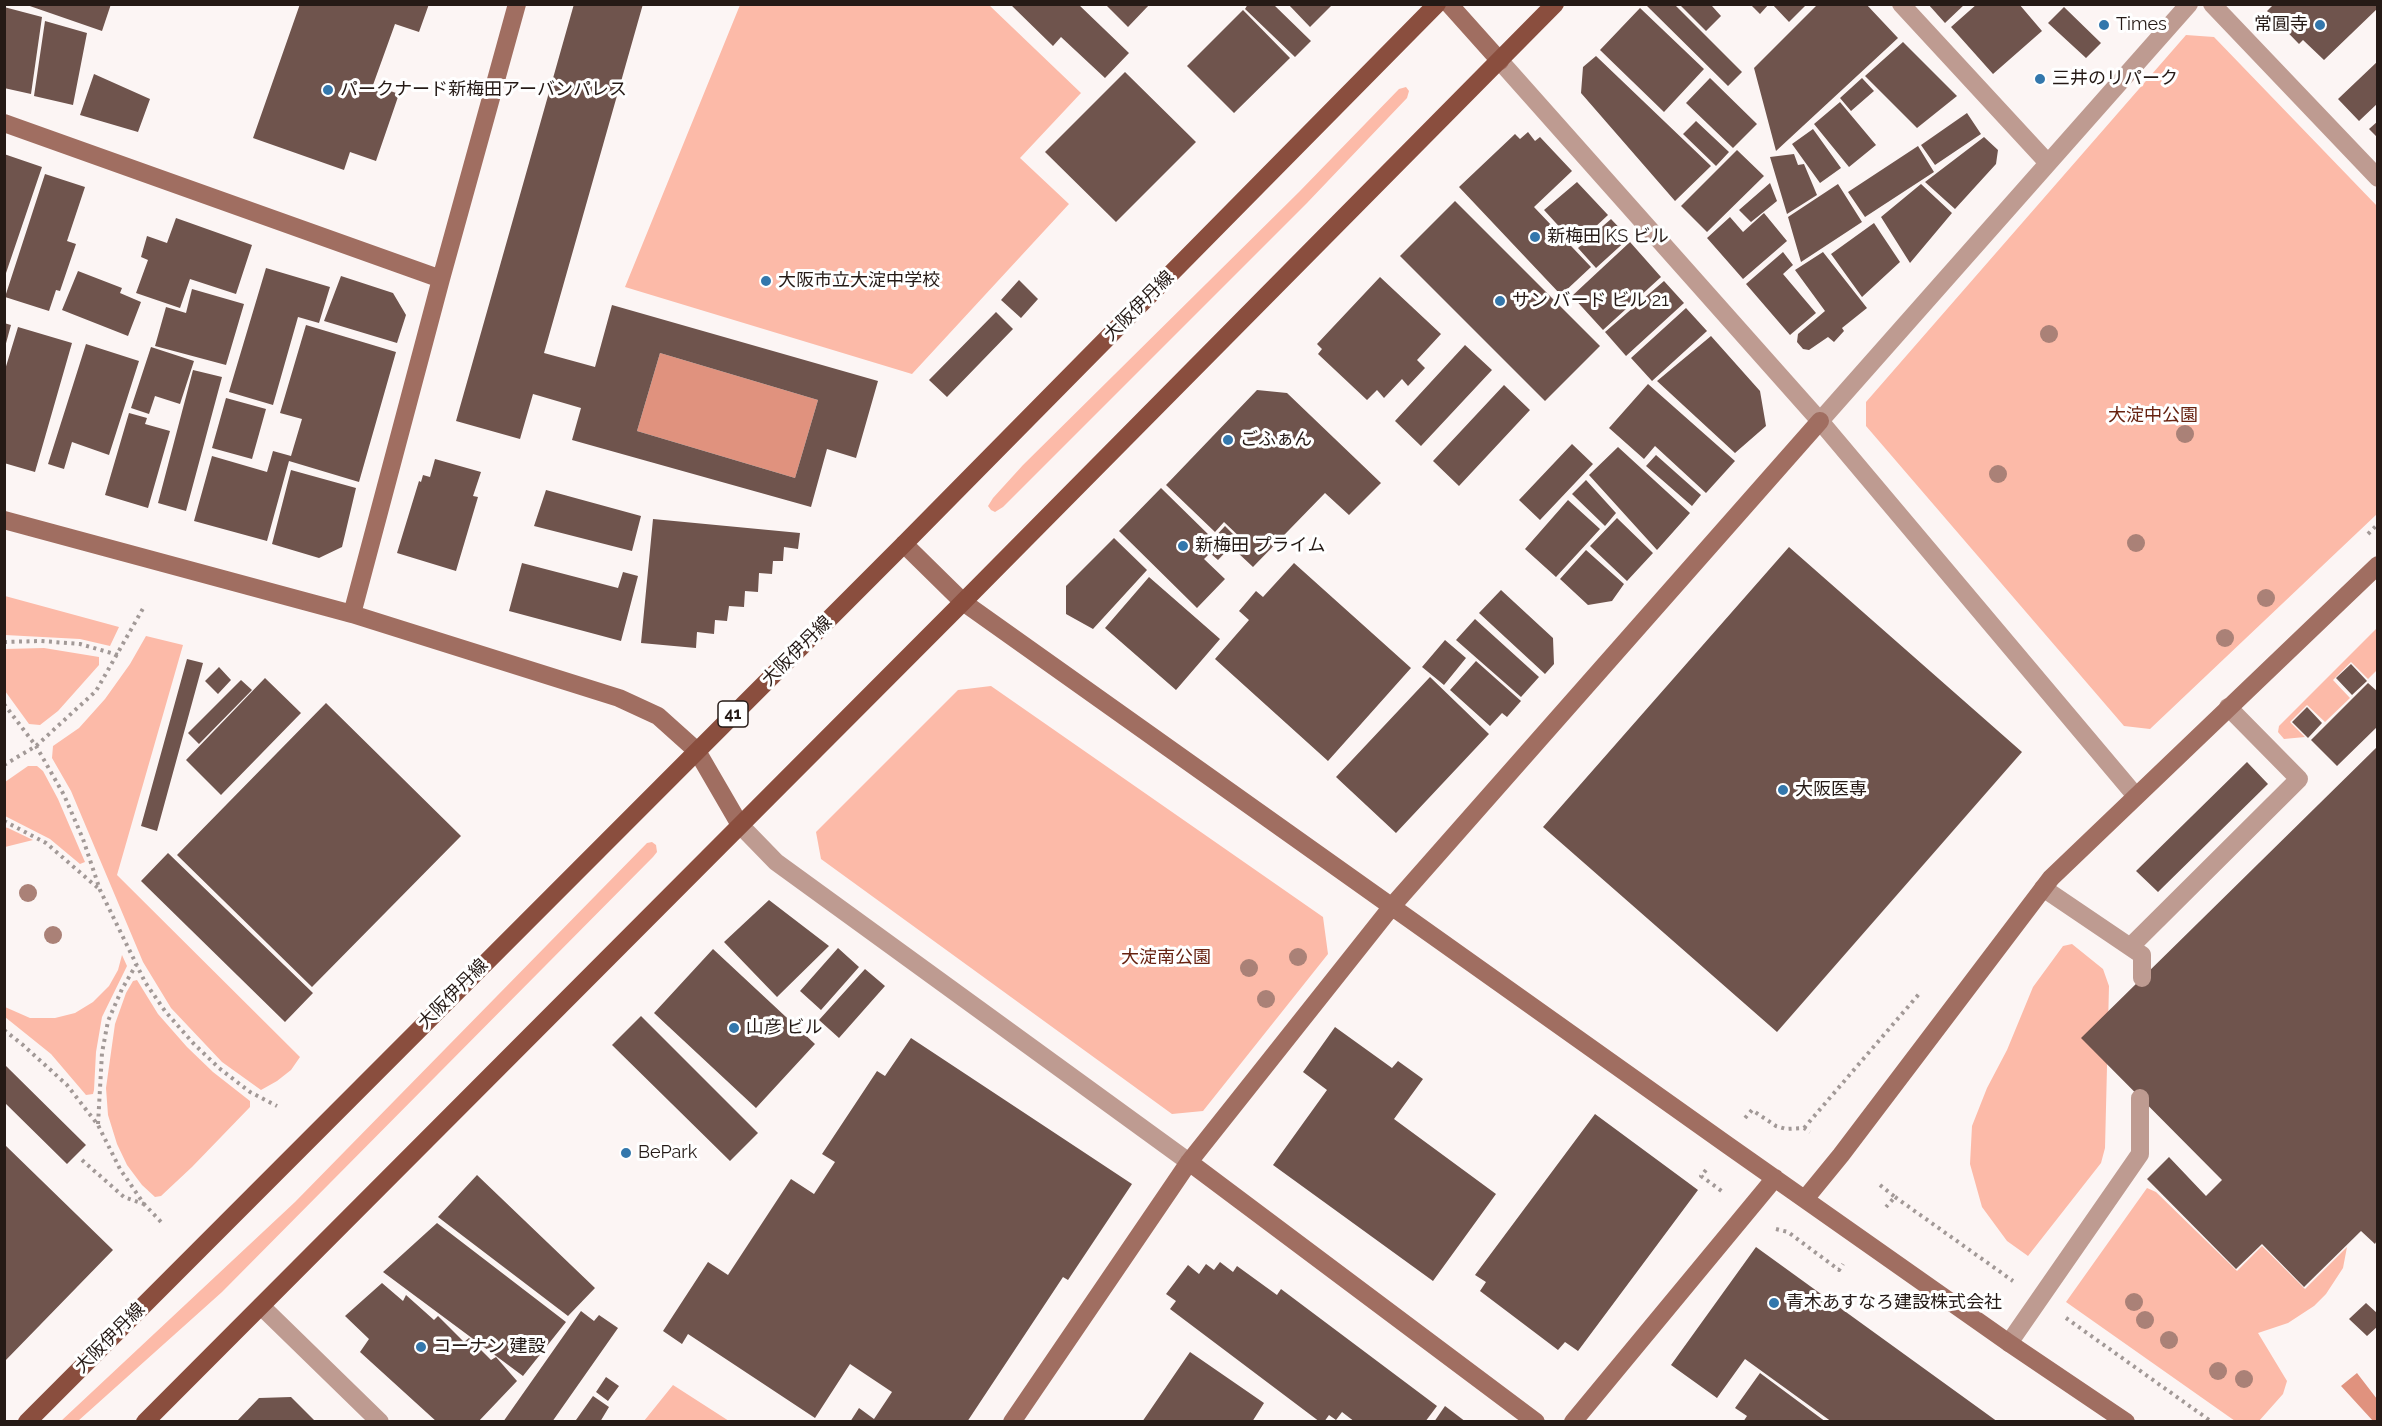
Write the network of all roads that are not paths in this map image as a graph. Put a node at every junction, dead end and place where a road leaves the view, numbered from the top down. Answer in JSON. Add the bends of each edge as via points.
{"nodes":[{"id":1,"x":517,"y":4,"type":"edge"},
{"id":2,"x":1437,"y":4,"type":"edge"},
{"id":3,"x":1449,"y":4,"type":"edge"},
{"id":4,"x":1555,"y":4,"type":"edge"},
{"id":5,"x":1901,"y":4,"type":"edge"},
{"id":6,"x":2189,"y":4,"type":"edge"},
{"id":7,"x":2212,"y":4,"type":"edge"},
{"id":8,"x":1500,"y":61,"type":"junction"},
{"id":9,"x":4,"y":123,"type":"edge"},
{"id":10,"x":2048,"y":163,"type":"junction"},
{"id":11,"x":2378,"y":177,"type":"edge"},
{"id":12,"x":441,"y":279,"type":"junction"},
{"id":13,"x":1820,"y":421,"type":"junction"},
{"id":14,"x":4,"y":520,"type":"edge"},
{"id":15,"x":904,"y":544,"type":"junction"},
{"id":16,"x":2378,"y":565,"type":"edge"},
{"id":17,"x":963,"y":602,"type":"junction"},
{"id":18,"x":352,"y":614,"type":"junction"},
{"id":19,"x":2228,"y":707,"type":"junction"},
{"id":20,"x":697,"y":751,"type":"junction"},
{"id":21,"x":2135,"y":795,"type":"junction"},
{"id":22,"x":740,"y":825,"type":"junction"},
{"id":23,"x":2043,"y":888,"type":"junction"},
{"id":24,"x":1394,"y":905,"type":"junction"},
{"id":25,"x":2131,"y":946,"type":"junction"},
{"id":26,"x":2142,"y":978,"type":"dead end"},
{"id":27,"x":2140,"y":1098,"type":"dead end"},
{"id":28,"x":1190,"y":1162,"type":"junction"},
{"id":29,"x":1775,"y":1178,"type":"junction"},
{"id":30,"x":1805,"y":1199,"type":"junction"},
{"id":31,"x":261,"y":1305,"type":"junction"},
{"id":32,"x":2009,"y":1342,"type":"junction"},
{"id":33,"x":27,"y":1422,"type":"edge"},
{"id":34,"x":145,"y":1422,"type":"edge"},
{"id":35,"x":380,"y":1422,"type":"edge"},
{"id":36,"x":1012,"y":1422,"type":"edge"},
{"id":37,"x":1536,"y":1422,"type":"edge"},
{"id":38,"x":1573,"y":1422,"type":"edge"},
{"id":39,"x":2126,"y":1422,"type":"edge"}],
"edges":[{"from":1,"to":12,"type":"street"},
{"from":2,"to":15,"type":"main road","name":"大阪伊丹線","number":"41"},
{"from":3,"to":8,"type":"street"},
{"from":4,"to":8,"type":"main road"},
{"from":5,"to":10,"type":"street"},
{"from":6,"to":10,"type":"street"},
{"from":7,"to":11,"type":"street"},
{"from":8,"to":13,"type":"street"},
{"from":8,"to":17,"type":"main road"},
{"from":9,"to":12,"type":"street"},
{"from":10,"to":13,"type":"street"},
{"from":12,"to":18,"type":"street"},
{"from":13,"to":21,"type":"street"},
{"from":13,"to":24,"type":"street"},
{"from":14,"to":18,"type":"street"},
{"from":15,"to":17,"type":"street"},
{"from":15,"to":20,"type":"main road","name":"大阪伊丹線","number":"41"},
{"from":16,"to":19,"type":"street"},
{"from":17,"to":22,"type":"main road"},
{"from":17,"to":24,"type":"street"},
{"from":18,"to":20,"type":"street","via":[[619,698],[658,716]]},
{"from":19,"to":21,"type":"street"},
{"from":19,"to":25,"type":"street","via":[[2299,778]]},
{"from":20,"to":22,"type":"street"},
{"from":20,"to":33,"type":"main road","name":"大阪伊丹線","number":"41"},
{"from":21,"to":23,"type":"street"},
{"from":22,"to":28,"type":"street","via":[[776,862]]},
{"from":22,"to":31,"type":"main road"},
{"from":23,"to":25,"type":"street"},
{"from":23,"to":30,"type":"street"},
{"from":24,"to":28,"type":"street"},
{"from":24,"to":29,"type":"street"},
{"from":25,"to":26,"type":"street","via":[[2142,954]]},
{"from":27,"to":32,"type":"street","via":[[2140,1154]]},
{"from":28,"to":36,"type":"street"},
{"from":28,"to":37,"type":"street"},
{"from":29,"to":30,"type":"street"},
{"from":29,"to":38,"type":"street"},
{"from":30,"to":32,"type":"street"},
{"from":31,"to":34,"type":"main road"},
{"from":31,"to":35,"type":"street"},
{"from":32,"to":39,"type":"street"}]}
